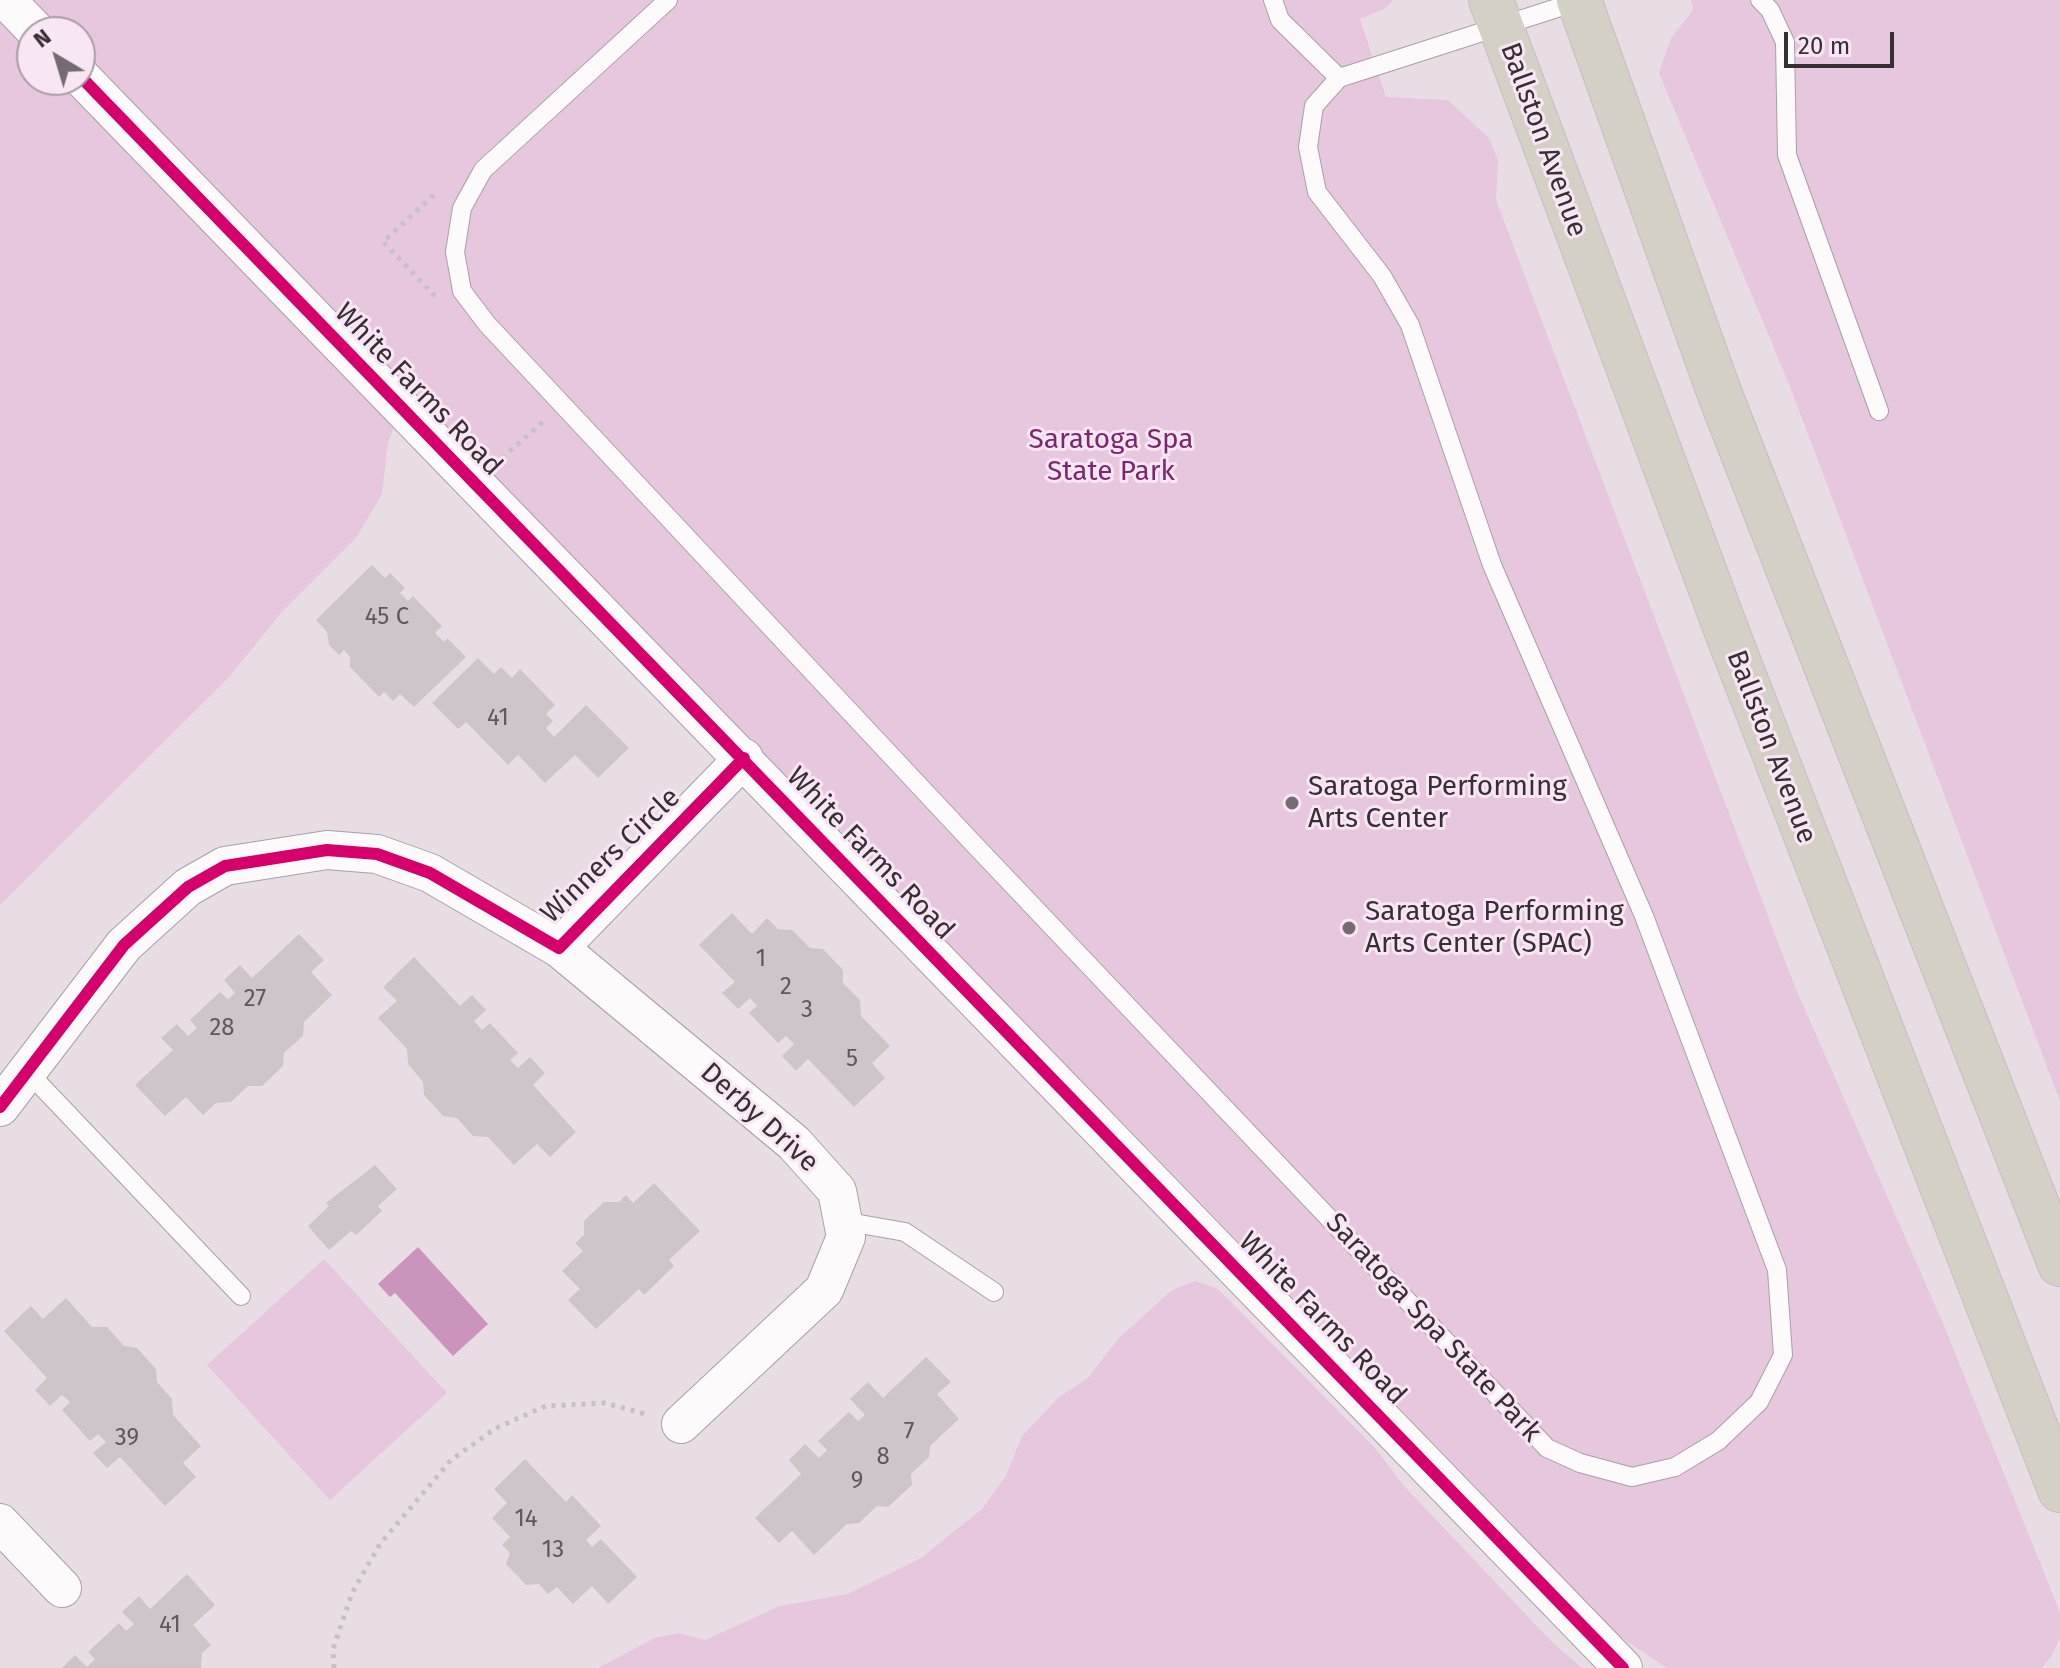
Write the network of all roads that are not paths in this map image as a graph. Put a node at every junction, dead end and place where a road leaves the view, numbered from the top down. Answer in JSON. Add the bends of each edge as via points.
{"nodes":[{"id":1,"x":6,"y":0,"type":"edge"},
{"id":2,"x":668,"y":0,"type":"edge"},
{"id":3,"x":1273,"y":0,"type":"edge"},
{"id":4,"x":1580,"y":0,"type":"edge"},
{"id":5,"x":1760,"y":0,"type":"edge"},
{"id":6,"x":1496,"y":14,"type":"edge"},
{"id":7,"x":22,"y":16,"type":"edge"},
{"id":8,"x":1339,"y":78,"type":"junction"},
{"id":9,"x":96,"y":92,"type":"edge"},
{"id":10,"x":1879,"y":411,"type":"dead end"},
{"id":11,"x":744,"y":758,"type":"junction"},
{"id":12,"x":559,"y":948,"type":"junction"},
{"id":13,"x":26,"y":1070,"type":"junction"},
{"id":14,"x":0,"y":1107,"type":"edge"},
{"id":15,"x":843,"y":1221,"type":"junction"},
{"id":16,"x":2060,"y":1264,"type":"edge"},
{"id":17,"x":994,"y":1292,"type":"dead end"},
{"id":18,"x":241,"y":1296,"type":"dead end"},
{"id":19,"x":681,"y":1424,"type":"dead end"},
{"id":20,"x":2060,"y":1490,"type":"edge"},
{"id":21,"x":0,"y":1523,"type":"edge"},
{"id":22,"x":62,"y":1588,"type":"dead end"},
{"id":23,"x":1623,"y":1668,"type":"edge"}],
"edges":[{"from":1,"to":7,"type":"street"},
{"from":2,"to":8,"type":"lane","name":"Saratoga Spa State Park","via":[[483,170],[462,208],[455,252],[462,291],[496,334],[970,840],[1547,1448],[1632,1477],[1675,1467],[1718,1441],[1759,1402],[1783,1355],[1777,1270],[1644,916],[1492,565],[1410,325],[1382,276],[1317,192],[1308,147],[1314,106]]},
{"from":3,"to":8,"type":"lane","via":[[1280,20]]},
{"from":4,"to":6,"type":"lane"},
{"from":4,"to":16,"type":"highway","via":[[1719,392]]},
{"from":5,"to":10,"type":"lane","via":[[1785,42],[1787,155]]},
{"from":6,"to":8,"type":"lane"},
{"from":6,"to":20,"type":"highway","name":"Ballston Avenue","via":[[1733,647]]},
{"from":9,"to":11,"type":"street","name":"White Farms Road"},
{"from":11,"to":12,"type":"street","name":"Winners Circle"},
{"from":11,"to":23,"type":"street","name":"White Farms Road"},
{"from":12,"to":13,"type":"street","name":"Winners Circle","via":[[430,873],[377,854],[327,850],[225,866],[188,887],[124,945]]},
{"from":12,"to":15,"type":"street","name":"Derby Drive","via":[[794,1143],[837,1191]]},
{"from":13,"to":14,"type":"street","name":"Winners Circle"},
{"from":13,"to":18,"type":"lane"},
{"from":15,"to":17,"type":"lane","via":[[905,1232]]},
{"from":15,"to":19,"type":"street","name":"Derby Drive","via":[[846,1237],[824,1290]]},
{"from":21,"to":22,"type":"street"}]}
